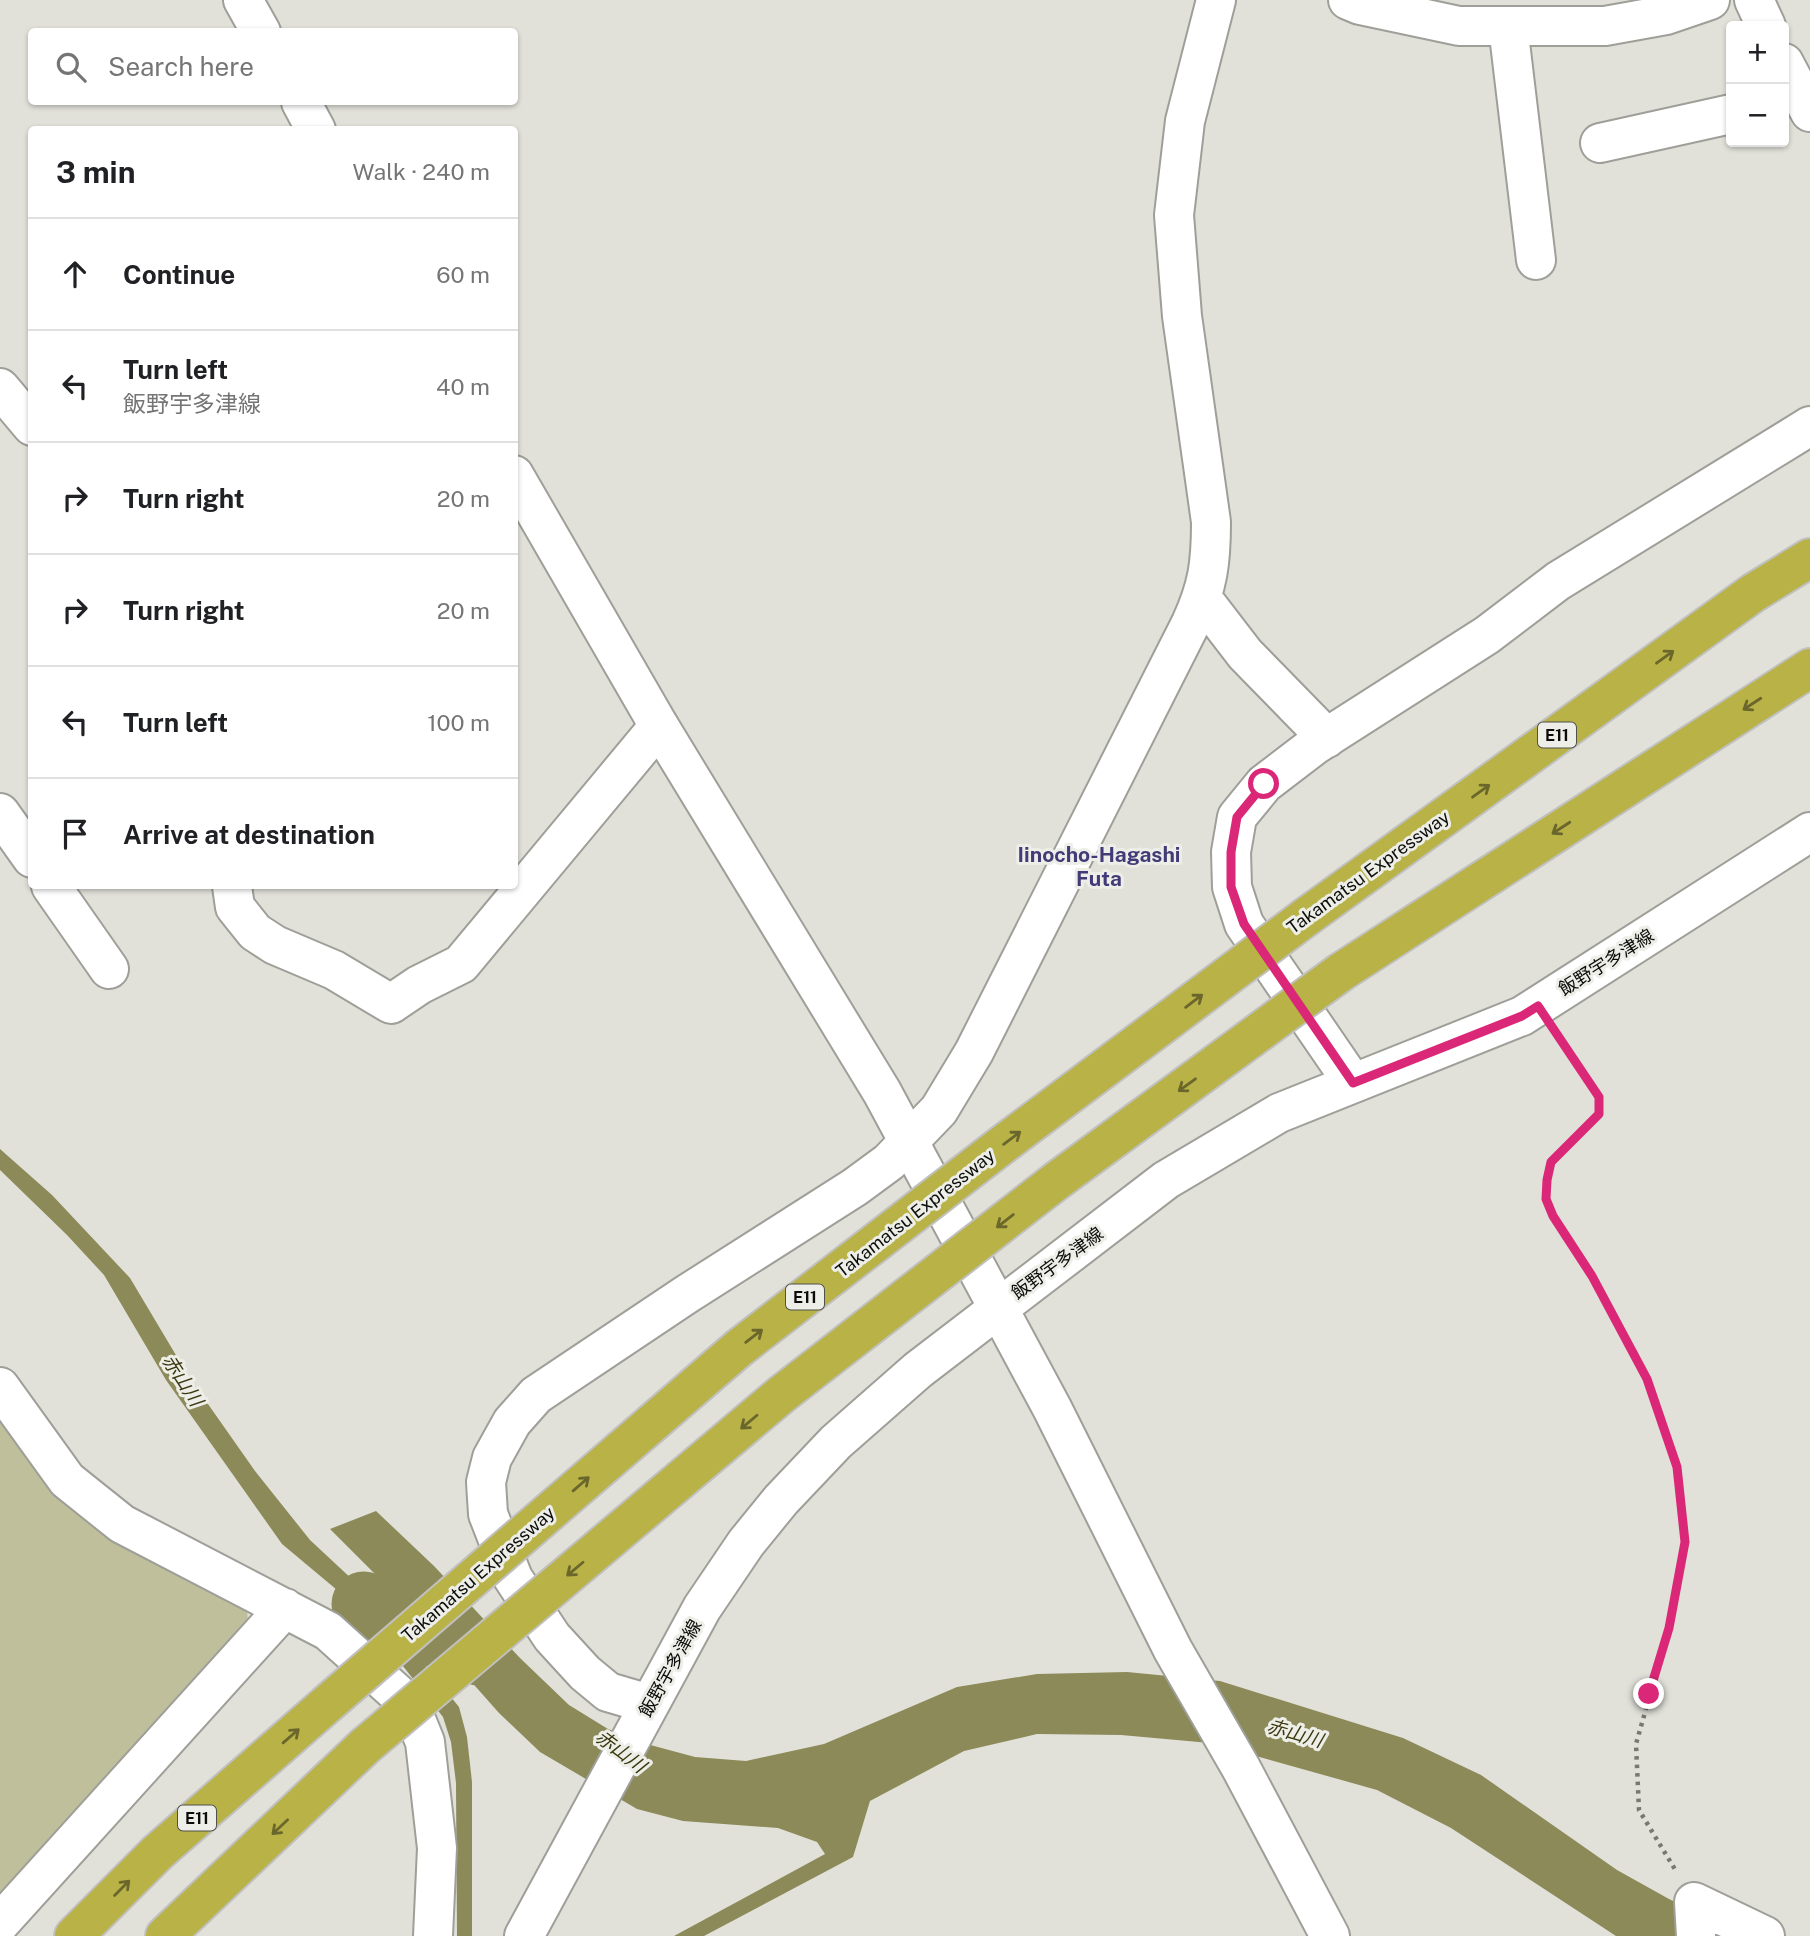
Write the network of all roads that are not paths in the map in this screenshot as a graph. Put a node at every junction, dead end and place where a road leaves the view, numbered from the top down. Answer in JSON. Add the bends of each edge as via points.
{"nodes":[{"id":1,"x":243,"y":0,"type":"edge"},
{"id":2,"x":1216,"y":0,"type":"edge"},
{"id":3,"x":1348,"y":0,"type":"edge"},
{"id":4,"x":1710,"y":0,"type":"edge"},
{"id":5,"x":1754,"y":0,"type":"edge"},
{"id":6,"x":1764,"y":21,"type":"edge"},
{"id":7,"x":1508,"y":26,"type":"junction"},
{"id":8,"x":259,"y":28,"type":"edge"},
{"id":9,"x":1789,"y":77,"type":"edge"},
{"id":10,"x":303,"y":105,"type":"edge"},
{"id":11,"x":1799,"y":105,"type":"edge"},
{"id":12,"x":1726,"y":115,"type":"edge"},
{"id":13,"x":314,"y":126,"type":"edge"},
{"id":14,"x":1600,"y":143,"type":"dead end"},
{"id":15,"x":1536,"y":260,"type":"dead end"},
{"id":16,"x":0,"y":388,"type":"edge"},
{"id":17,"x":28,"y":421,"type":"edge"},
{"id":18,"x":1810,"y":426,"type":"edge"},
{"id":19,"x":518,"y":482,"type":"edge"},
{"id":20,"x":1810,"y":558,"type":"edge"},
{"id":21,"x":1202,"y":598,"type":"junction"},
{"id":22,"x":1810,"y":668,"type":"edge"},
{"id":23,"x":659,"y":726,"type":"junction"},
{"id":24,"x":1327,"y":738,"type":"junction"},
{"id":25,"x":0,"y":813,"type":"edge"},
{"id":26,"x":1810,"y":832,"type":"edge"},
{"id":27,"x":28,"y":852,"type":"edge"},
{"id":28,"x":53,"y":889,"type":"edge"},
{"id":29,"x":232,"y":889,"type":"edge"},
{"id":30,"x":109,"y":969,"type":"dead end"},
{"id":31,"x":1353,"y":1083,"type":"junction"},
{"id":32,"x":909,"y":1142,"type":"junction"},
{"id":33,"x":997,"y":1307,"type":"junction"},
{"id":34,"x":0,"y":1387,"type":"edge"},
{"id":35,"x":285,"y":1608,"type":"junction"},
{"id":36,"x":645,"y":1712,"type":"junction"},
{"id":37,"x":1695,"y":1919,"type":"edge"},
{"id":38,"x":0,"y":1923,"type":"edge"},
{"id":39,"x":74,"y":1936,"type":"edge"},
{"id":40,"x":165,"y":1936,"type":"edge"},
{"id":41,"x":433,"y":1936,"type":"edge"},
{"id":42,"x":524,"y":1936,"type":"edge"},
{"id":43,"x":1330,"y":1936,"type":"edge"},
{"id":44,"x":1765,"y":1936,"type":"edge"}],
"edges":[{"from":1,"to":8,"type":"street"},
{"from":2,"to":21,"type":"street","via":[[1185,121],[1174,215],[1182,316],[1211,522],[1211,556]]},
{"from":3,"to":7,"type":"street","via":[[1459,26]]},
{"from":4,"to":7,"type":"street","via":[[1666,15],[1605,26]]},
{"from":5,"to":6,"type":"street"},
{"from":7,"to":15,"type":"street"},
{"from":9,"to":11,"type":"street"},
{"from":10,"to":13,"type":"street"},
{"from":12,"to":14,"type":"street"},
{"from":16,"to":17,"type":"street"},
{"from":18,"to":24,"type":"street","via":[[1558,581],[1487,635]]},
{"from":19,"to":23,"type":"street"},
{"from":39,"to":20,"type":"highway","name":"Takamatsu Expressway","number":"E11","one_way":true,"bridge":true,"via":[[158,1852],[739,1348],[1306,917],[1753,593]]},
{"from":21,"to":24,"type":"street","via":[[1245,654]]},
{"from":21,"to":32,"type":"street","via":[[974,1052],[939,1110]]},
{"from":22,"to":40,"type":"highway","one_way":true,"bridge":true,"via":[[1341,972],[1055,1182],[782,1394],[365,1746]]},
{"from":23,"to":29,"type":"street","via":[[461,964],[391,1004],[255,932],[234,907]]},
{"from":23,"to":32,"type":"street"},
{"from":24,"to":31,"type":"street","via":[[1264,784],[1237,817],[1231,887],[1244,924]]},
{"from":25,"to":27,"type":"street"},
{"from":26,"to":31,"type":"street","name":"飯野宇多津線","via":[[1515,1019]]},
{"from":28,"to":30,"type":"street"},
{"from":31,"to":33,"type":"street","name":"飯野宇多津線","via":[[1279,1113],[1166,1180]]},
{"from":32,"to":33,"type":"street"},
{"from":32,"to":36,"type":"street","via":[[855,1187],[536,1395],[512,1422],[492,1458],[486,1482],[488,1514],[513,1578],[552,1636],[585,1673]]},
{"from":33,"to":36,"type":"street","name":"飯野宇多津線","via":[[836,1442],[781,1500],[702,1608]]},
{"from":33,"to":43,"type":"street","via":[[1173,1650]]},
{"from":34,"to":35,"type":"street","via":[[67,1480],[122,1524]]},
{"from":35,"to":38,"type":"street"},
{"from":35,"to":41,"type":"street","via":[[328,1631],[410,1705],[425,1742],[437,1848]]},
{"from":36,"to":42,"type":"street","name":"飯野宇多津線"},
{"from":37,"to":44,"type":"street"}]}
